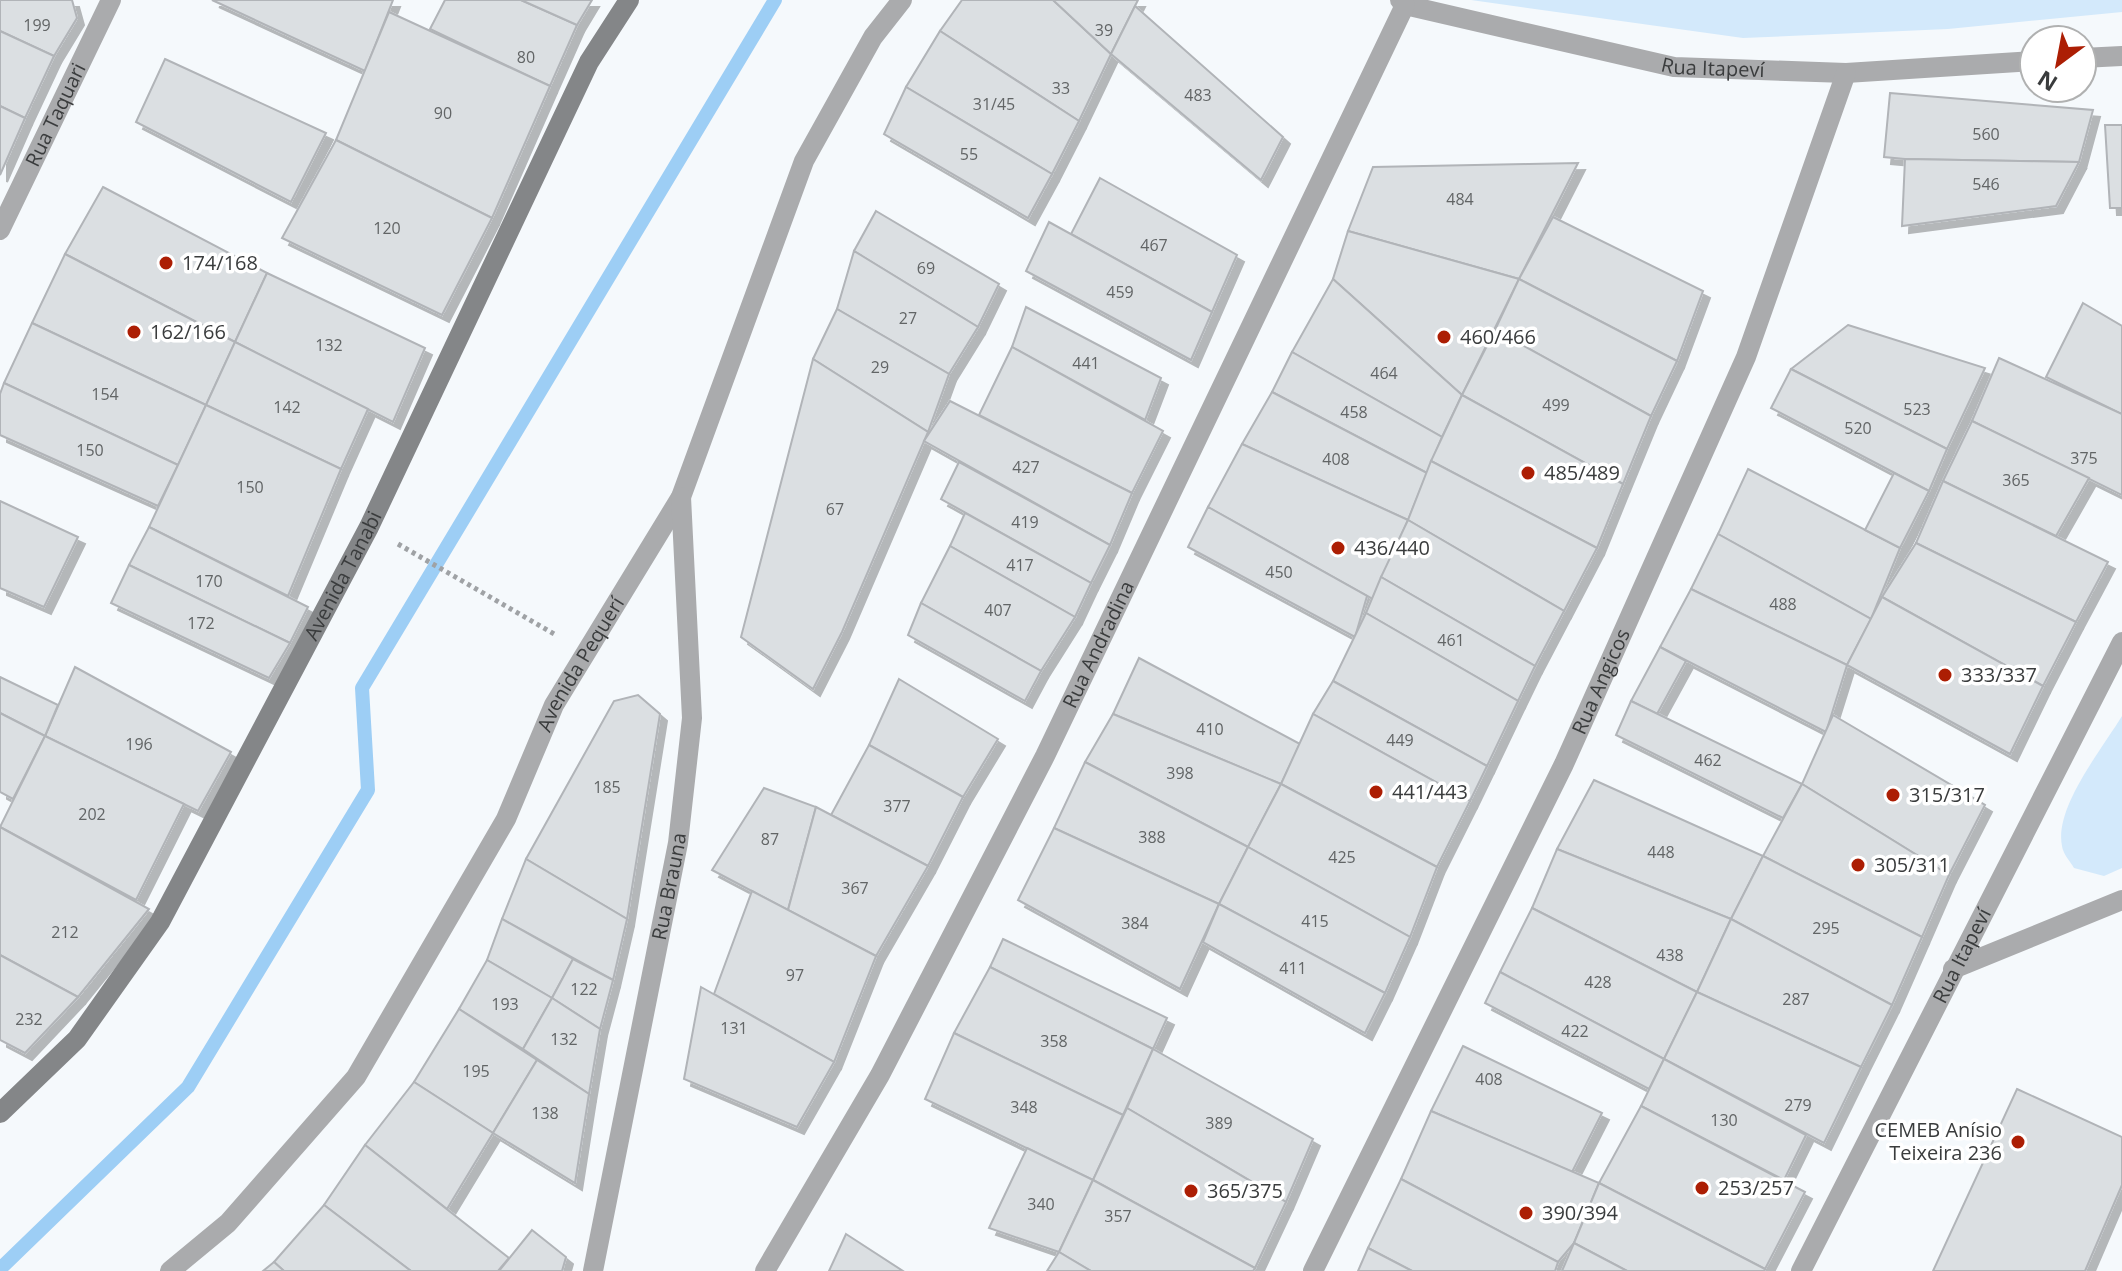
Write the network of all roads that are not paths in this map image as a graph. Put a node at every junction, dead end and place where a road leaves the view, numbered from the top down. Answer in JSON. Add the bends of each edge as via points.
{"nodes":[{"id":1,"x":629,"y":0,"type":"edge"},
{"id":2,"x":902,"y":0,"type":"edge"},
{"id":3,"x":1403,"y":2,"type":"edge"},
{"id":4,"x":104,"y":5,"type":"edge"},
{"id":5,"x":2122,"y":56,"type":"edge"},
{"id":6,"x":2098,"y":57,"type":"edge"},
{"id":7,"x":2018,"y":62,"type":"edge"},
{"id":8,"x":1846,"y":73,"type":"junction"},
{"id":9,"x":0,"y":230,"type":"edge"},
{"id":10,"x":681,"y":497,"type":"junction"},
{"id":11,"x":2122,"y":642,"type":"edge"},
{"id":12,"x":2122,"y":900,"type":"edge"},
{"id":13,"x":1953,"y":969,"type":"junction"},
{"id":14,"x":0,"y":1113,"type":"edge"},
{"id":15,"x":170,"y":1271,"type":"edge"},
{"id":16,"x":593,"y":1271,"type":"edge"},
{"id":17,"x":765,"y":1271,"type":"edge"},
{"id":18,"x":1313,"y":1271,"type":"edge"},
{"id":19,"x":1801,"y":1271,"type":"edge"}],
"edges":[{"from":1,"to":14,"type":"street","name":"Avenida Tanabi","via":[[589,62],[369,527],[160,922],[77,1039]]},
{"from":2,"to":10,"type":"street","name":"Avenida Pequerí","via":[[873,37],[804,161]]},
{"from":3,"to":8,"type":"street","name":"Rua Itapeví","via":[[1674,67]]},
{"from":3,"to":17,"type":"street","name":"Rua Andradina","via":[[1045,756],[880,1075]]},
{"from":4,"to":9,"type":"street","name":"Rua Taquari"},
{"from":5,"to":6,"type":"street"},
{"from":7,"to":8,"type":"street","name":"Rua Itapeví"},
{"from":8,"to":18,"type":"street","name":"Rua Angicos","via":[[1746,357],[1564,764]]},
{"from":10,"to":15,"type":"street","name":"Avenida Pequerí","via":[[554,705],[506,819],[356,1077],[228,1223]]},
{"from":10,"to":16,"type":"street","name":"Rua Brauna","via":[[692,718],[678,843]]},
{"from":11,"to":13,"type":"street","name":"Rua Itapeví"},
{"from":12,"to":13,"type":"street"},
{"from":13,"to":19,"type":"street","name":"Rua Itapeví"}]}
